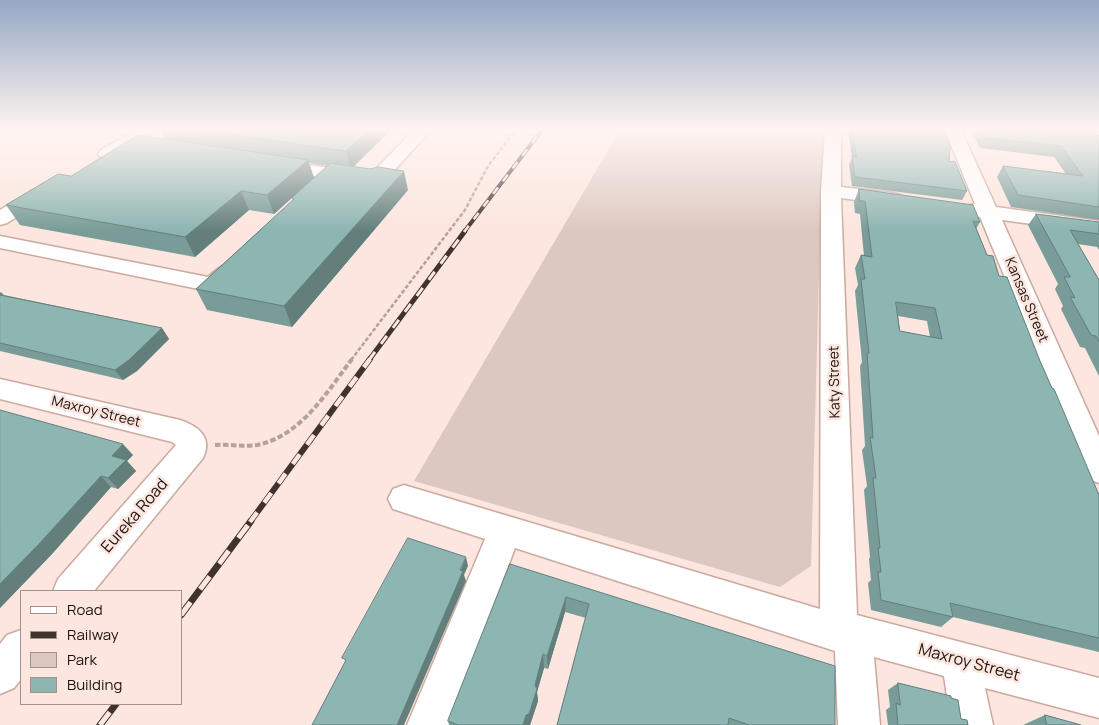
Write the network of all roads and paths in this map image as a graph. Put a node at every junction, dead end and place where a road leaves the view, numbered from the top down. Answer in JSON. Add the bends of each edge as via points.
{"nodes":[{"id":1,"x":268,"y":164,"type":"edge"},
{"id":2,"x":391,"y":164,"type":"edge"},
{"id":3,"x":490,"y":164,"type":"edge"},
{"id":4,"x":832,"y":164,"type":"edge"},
{"id":5,"x":967,"y":164,"type":"edge"},
{"id":6,"x":333,"y":173,"type":"junction"},
{"id":7,"x":59,"y":183,"type":"edge"},
{"id":8,"x":831,"y":191,"type":"junction"},
{"id":9,"x":312,"y":193,"type":"edge"},
{"id":10,"x":909,"y":202,"type":"edge"},
{"id":11,"x":958,"y":208,"type":"edge"},
{"id":12,"x":988,"y":212,"type":"junction"},
{"id":13,"x":0,"y":219,"type":"edge"},
{"id":14,"x":1099,"y":227,"type":"edge"},
{"id":15,"x":0,"y":242,"type":"edge"},
{"id":16,"x":248,"y":252,"type":"edge"},
{"id":17,"x":3,"y":393,"type":"edge"},
{"id":18,"x":191,"y":444,"type":"junction"},
{"id":19,"x":1099,"y":470,"type":"edge"},
{"id":20,"x":404,"y":499,"type":"dead end"},
{"id":21,"x":505,"y":531,"type":"junction"},
{"id":22,"x":72,"y":590,"type":"edge"},
{"id":23,"x":846,"y":633,"type":"junction"},
{"id":24,"x":20,"y":650,"type":"edge"},
{"id":25,"x":961,"y":662,"type":"junction"},
{"id":26,"x":0,"y":674,"type":"edge"},
{"id":27,"x":1099,"y":698,"type":"edge"},
{"id":28,"x":428,"y":725,"type":"edge"},
{"id":29,"x":859,"y":725,"type":"edge"},
{"id":30,"x":972,"y":725,"type":"edge"}],
"edges":[{"from":1,"to":6,"type":"street"},
{"from":2,"to":6,"type":"street","via":[[375,180]]},
{"from":3,"to":18,"type":"path","via":[[465,210],[300,424],[265,443],[245,446]]},
{"from":4,"to":8,"type":"street","name":"Katy Street"},
{"from":5,"to":12,"type":"street","name":"Kansas Street"},
{"from":6,"to":9,"type":"street"},
{"from":7,"to":13,"type":"street"},
{"from":8,"to":10,"type":"street"},
{"from":8,"to":23,"type":"street","name":"Katy Street"},
{"from":11,"to":12,"type":"street"},
{"from":12,"to":14,"type":"street"},
{"from":12,"to":19,"type":"street","name":"Kansas Street"},
{"from":15,"to":16,"type":"street","via":[[213,285]]},
{"from":17,"to":18,"type":"street","name":"Maxroy Street","via":[[180,432]]},
{"from":18,"to":22,"type":"street","name":"Eureka Road"},
{"from":20,"to":21,"type":"street","name":"Maxroy Street"},
{"from":21,"to":23,"type":"street","name":"Maxroy Street"},
{"from":21,"to":28,"type":"street"},
{"from":23,"to":25,"type":"street","name":"Maxroy Street"},
{"from":23,"to":29,"type":"street","name":"Katy Street"},
{"from":24,"to":26,"type":"street"},
{"from":25,"to":27,"type":"street","name":"Maxroy Street"},
{"from":25,"to":30,"type":"street"}]}
